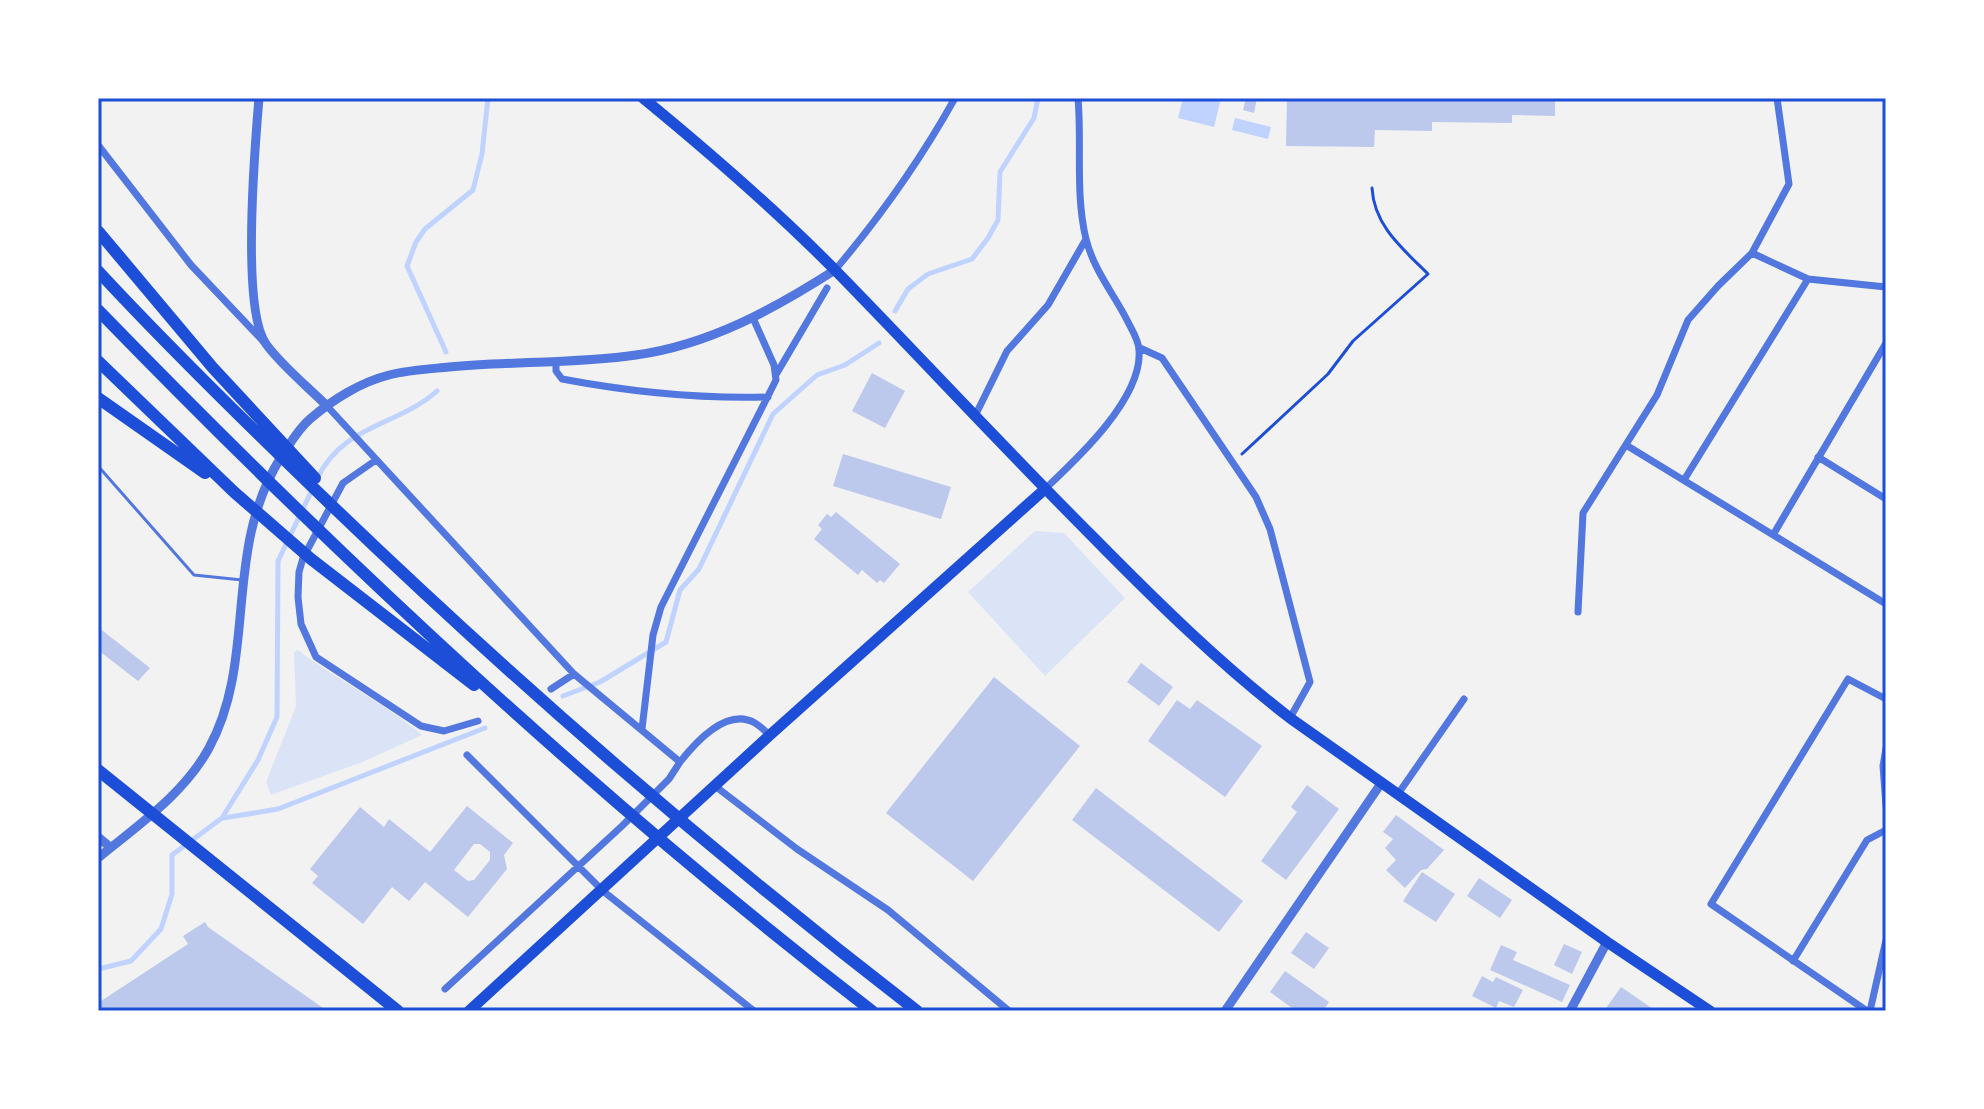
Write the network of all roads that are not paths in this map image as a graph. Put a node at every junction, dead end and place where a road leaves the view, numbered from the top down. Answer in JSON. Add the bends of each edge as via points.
{"nodes":[{"id":1,"x":259,"y":98,"type":"edge"},
{"id":2,"x":643,"y":98,"type":"edge"},
{"id":3,"x":955,"y":98,"type":"edge"},
{"id":4,"x":1078,"y":98,"type":"edge"},
{"id":5,"x":1777,"y":98,"type":"edge"},
{"id":6,"x":98,"y":145,"type":"edge"},
{"id":7,"x":98,"y":231,"type":"edge"},
{"id":8,"x":1086,"y":239,"type":"junction"},
{"id":9,"x":1752,"y":253,"type":"junction"},
{"id":10,"x":835,"y":270,"type":"junction"},
{"id":11,"x":98,"y":271,"type":"edge"},
{"id":12,"x":1808,"y":279,"type":"junction"},
{"id":13,"x":1886,"y":287,"type":"edge"},
{"id":14,"x":827,"y":288,"type":"dead end"},
{"id":15,"x":98,"y":310,"type":"edge"},
{"id":16,"x":753,"y":318,"type":"junction"},
{"id":17,"x":1886,"y":343,"type":"edge"},
{"id":18,"x":266,"y":344,"type":"junction"},
{"id":19,"x":1140,"y":348,"type":"junction"},
{"id":20,"x":98,"y":361,"type":"edge"},
{"id":21,"x":556,"y":362,"type":"junction"},
{"id":22,"x":777,"y":373,"type":"junction"},
{"id":23,"x":768,"y":397,"type":"junction"},
{"id":24,"x":98,"y":398,"type":"edge"},
{"id":25,"x":327,"y":406,"type":"junction"},
{"id":26,"x":975,"y":416,"type":"junction"},
{"id":27,"x":265,"y":434,"type":"junction"},
{"id":28,"x":1626,"y":445,"type":"junction"},
{"id":29,"x":1818,"y":457,"type":"junction"},
{"id":30,"x":376,"y":460,"type":"junction"},
{"id":31,"x":98,"y":466,"type":"edge"},
{"id":32,"x":1684,"y":480,"type":"junction"},
{"id":33,"x":1045,"y":489,"type":"junction"},
{"id":34,"x":234,"y":492,"type":"junction"},
{"id":35,"x":1886,"y":499,"type":"edge"},
{"id":36,"x":1773,"y":535,"type":"junction"},
{"id":37,"x":242,"y":580,"type":"junction"},
{"id":38,"x":1886,"y":604,"type":"edge"},
{"id":39,"x":1578,"y":612,"type":"dead end"},
{"id":40,"x":574,"y":674,"type":"junction"},
{"id":41,"x":551,"y":689,"type":"dead end"},
{"id":42,"x":1464,"y":699,"type":"dead end"},
{"id":43,"x":1886,"y":699,"type":"edge"},
{"id":44,"x":1290,"y":718,"type":"junction"},
{"id":45,"x":478,"y":721,"type":"dead end"},
{"id":46,"x":529,"y":725,"type":"junction"},
{"id":47,"x":642,"y":729,"type":"junction"},
{"id":48,"x":770,"y":735,"type":"junction"},
{"id":49,"x":1886,"y":748,"type":"edge"},
{"id":50,"x":467,"y":755,"type":"dead end"},
{"id":51,"x":680,"y":762,"type":"junction"},
{"id":52,"x":98,"y":770,"type":"edge"},
{"id":53,"x":1382,"y":782,"type":"junction"},
{"id":54,"x":715,"y":786,"type":"junction"},
{"id":55,"x":1398,"y":794,"type":"junction"},
{"id":56,"x":1886,"y":806,"type":"edge"},
{"id":57,"x":1886,"y":830,"type":"edge"},
{"id":58,"x":98,"y":837,"type":"edge"},
{"id":59,"x":110,"y":847,"type":"junction"},
{"id":60,"x":98,"y":858,"type":"edge"},
{"id":61,"x":578,"y":867,"type":"junction"},
{"id":62,"x":603,"y":891,"type":"junction"},
{"id":63,"x":1886,"y":940,"type":"edge"},
{"id":64,"x":1607,"y":942,"type":"junction"},
{"id":65,"x":1793,"y":961,"type":"junction"},
{"id":66,"x":445,"y":989,"type":"dead end"},
{"id":67,"x":398,"y":1011,"type":"edge"},
{"id":68,"x":469,"y":1011,"type":"edge"},
{"id":69,"x":754,"y":1011,"type":"edge"},
{"id":70,"x":872,"y":1011,"type":"edge"},
{"id":71,"x":917,"y":1011,"type":"edge"},
{"id":72,"x":1009,"y":1011,"type":"edge"},
{"id":73,"x":1225,"y":1011,"type":"edge"},
{"id":74,"x":1570,"y":1011,"type":"edge"},
{"id":75,"x":1710,"y":1011,"type":"edge"},
{"id":76,"x":1868,"y":1011,"type":"edge"}],
"edges":[{"from":1,"to":18,"type":"street","via":[[252,172],[254,296]]},
{"from":2,"to":10,"type":"main road"},
{"from":3,"to":10,"type":"street","via":[[902,183]]},
{"from":4,"to":8,"type":"street"},
{"from":5,"to":9,"type":"street","via":[[1789,184]]},
{"from":6,"to":18,"type":"street","via":[[181,254]]},
{"from":7,"to":27,"type":"highway"},
{"from":8,"to":19,"type":"street"},
{"from":8,"to":26,"type":"street","via":[[1048,305],[1007,351]]},
{"from":9,"to":12,"type":"street"},
{"from":9,"to":28,"type":"street","via":[[1688,320],[1657,395]]},
{"from":10,"to":16,"type":"street"},
{"from":10,"to":26,"type":"main road"},
{"from":11,"to":27,"type":"highway"},
{"from":12,"to":13,"type":"street"},
{"from":12,"to":32,"type":"street"},
{"from":14,"to":22,"type":"street"},
{"from":15,"to":46,"type":"highway","via":[[391,601]]},
{"from":16,"to":21,"type":"street","via":[[650,353]]},
{"from":16,"to":22,"type":"street"},
{"from":17,"to":29,"type":"street"},
{"from":18,"to":25,"type":"street"},
{"from":19,"to":33,"type":"street","via":[[1137,374],[1118,408]]},
{"from":19,"to":44,"type":"street","via":[[1162,358],[1234,462],[1270,529],[1310,682]]},
{"from":20,"to":34,"type":"highway"},
{"from":21,"to":23,"type":"street","via":[[562,379],[645,393]]},
{"from":21,"to":25,"type":"street","via":[[408,371],[368,383]]},
{"from":22,"to":23,"type":"street"},
{"from":23,"to":47,"type":"street","via":[[661,607]]},
{"from":24,"to":34,"type":"highway"},
{"from":25,"to":30,"type":"street"},
{"from":25,"to":37,"type":"street","via":[[294,437],[262,491]]},
{"from":26,"to":33,"type":"main road"},
{"from":27,"to":71,"type":"highway","via":[[479,645],[699,838]]},
{"from":28,"to":32,"type":"street"},
{"from":28,"to":39,"type":"street","via":[[1583,513]]},
{"from":29,"to":35,"type":"street"},
{"from":29,"to":36,"type":"street"},
{"from":30,"to":40,"type":"street"},
{"from":30,"to":45,"type":"street","via":[[343,483],[303,558],[301,624],[316,657],[421,726],[444,731]]},
{"from":31,"to":37,"type":"lane","via":[[194,575]]},
{"from":32,"to":36,"type":"street"},
{"from":33,"to":44,"type":"main road","via":[[1242,681]]},
{"from":33,"to":48,"type":"main road"},
{"from":34,"to":46,"type":"highway","via":[[421,646]]},
{"from":36,"to":38,"type":"street"},
{"from":37,"to":59,"type":"street","via":[[235,660],[210,746],[176,793]]},
{"from":40,"to":41,"type":"street"},
{"from":40,"to":47,"type":"street"},
{"from":42,"to":55,"type":"street"},
{"from":43,"to":65,"type":"street","via":[[1848,679],[1711,904]]},
{"from":44,"to":53,"type":"main road"},
{"from":46,"to":70,"type":"highway"},
{"from":47,"to":51,"type":"street"},
{"from":48,"to":51,"type":"street","via":[[753,721],[738,719],[705,734]]},
{"from":48,"to":54,"type":"main road"},
{"from":49,"to":56,"type":"street"},
{"from":50,"to":61,"type":"street"},
{"from":51,"to":61,"type":"street"},
{"from":52,"to":67,"type":"highway"},
{"from":53,"to":55,"type":"main road"},
{"from":53,"to":73,"type":"street"},
{"from":54,"to":62,"type":"main road"},
{"from":54,"to":72,"type":"street","via":[[888,910]]},
{"from":55,"to":64,"type":"main road"},
{"from":57,"to":65,"type":"street","via":[[1867,840]]},
{"from":58,"to":59,"type":"street"},
{"from":59,"to":60,"type":"street"},
{"from":61,"to":62,"type":"street"},
{"from":61,"to":66,"type":"street"},
{"from":62,"to":68,"type":"main road"},
{"from":62,"to":69,"type":"street"},
{"from":63,"to":76,"type":"street"},
{"from":64,"to":74,"type":"street"},
{"from":64,"to":75,"type":"main road"},
{"from":65,"to":76,"type":"street"}]}
